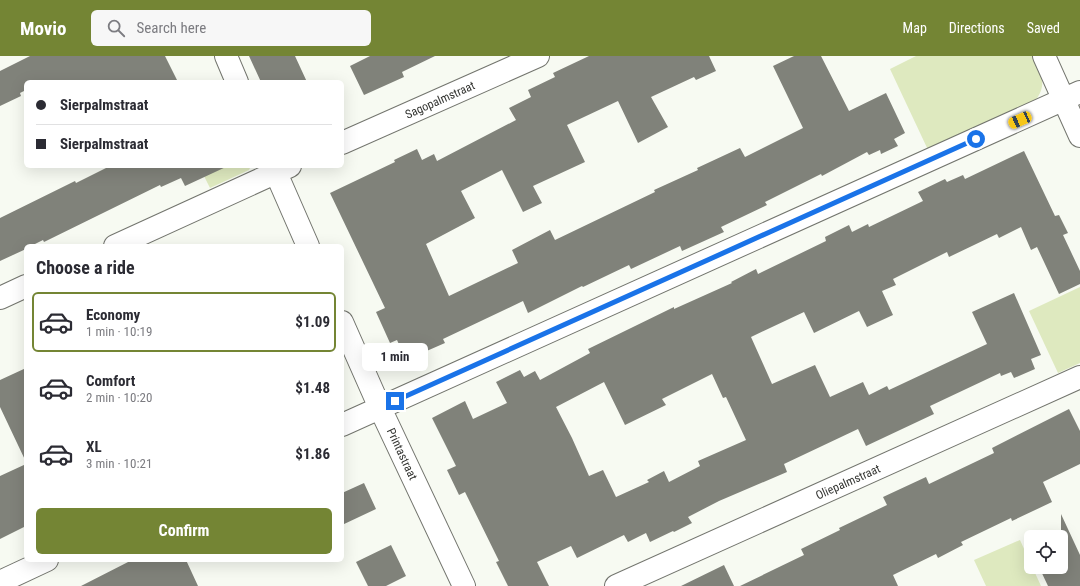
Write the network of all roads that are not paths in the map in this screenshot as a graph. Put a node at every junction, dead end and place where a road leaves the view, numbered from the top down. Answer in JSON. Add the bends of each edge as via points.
{"nodes":[{"id":1,"x":226,"y":56,"type":"edge"},
{"id":2,"x":538,"y":56,"type":"edge"},
{"id":3,"x":1044,"y":56,"type":"edge"},
{"id":4,"x":236,"y":80,"type":"edge"},
{"id":5,"x":1072,"y":96,"type":"edge"},
{"id":6,"x":1080,"y":136,"type":"edge"},
{"id":7,"x":344,"y":142,"type":"edge"},
{"id":8,"x":279,"y":168,"type":"edge"},
{"id":9,"x":119,"y":244,"type":"edge"},
{"id":10,"x":307,"y":244,"type":"edge"},
{"id":11,"x":24,"y":287,"type":"edge"},
{"id":12,"x":0,"y":298,"type":"edge"},
{"id":13,"x":344,"y":327,"type":"edge"},
{"id":14,"x":1080,"y":377,"type":"edge"},
{"id":15,"x":380,"y":408,"type":"junction"},
{"id":16,"x":344,"y":424,"type":"edge"},
{"id":17,"x":44,"y":562,"type":"edge"},
{"id":18,"x":0,"y":582,"type":"edge"},
{"id":19,"x":464,"y":586,"type":"edge"},
{"id":20,"x":616,"y":586,"type":"edge"}],
"edges":[{"from":1,"to":4,"type":"street"},
{"from":2,"to":7,"type":"street","name":"Sagopalmstraat"},
{"from":3,"to":5,"type":"street"},
{"from":5,"to":6,"type":"street"},
{"from":5,"to":15,"type":"street"},
{"from":8,"to":9,"type":"street"},
{"from":8,"to":10,"type":"street"},
{"from":11,"to":12,"type":"street"},
{"from":13,"to":15,"type":"street","name":"Printastraat"},
{"from":14,"to":20,"type":"street","name":"Oliepalmstraat"},
{"from":15,"to":16,"type":"street"},
{"from":15,"to":19,"type":"street","name":"Printastraat"},
{"from":17,"to":18,"type":"street"}]}
